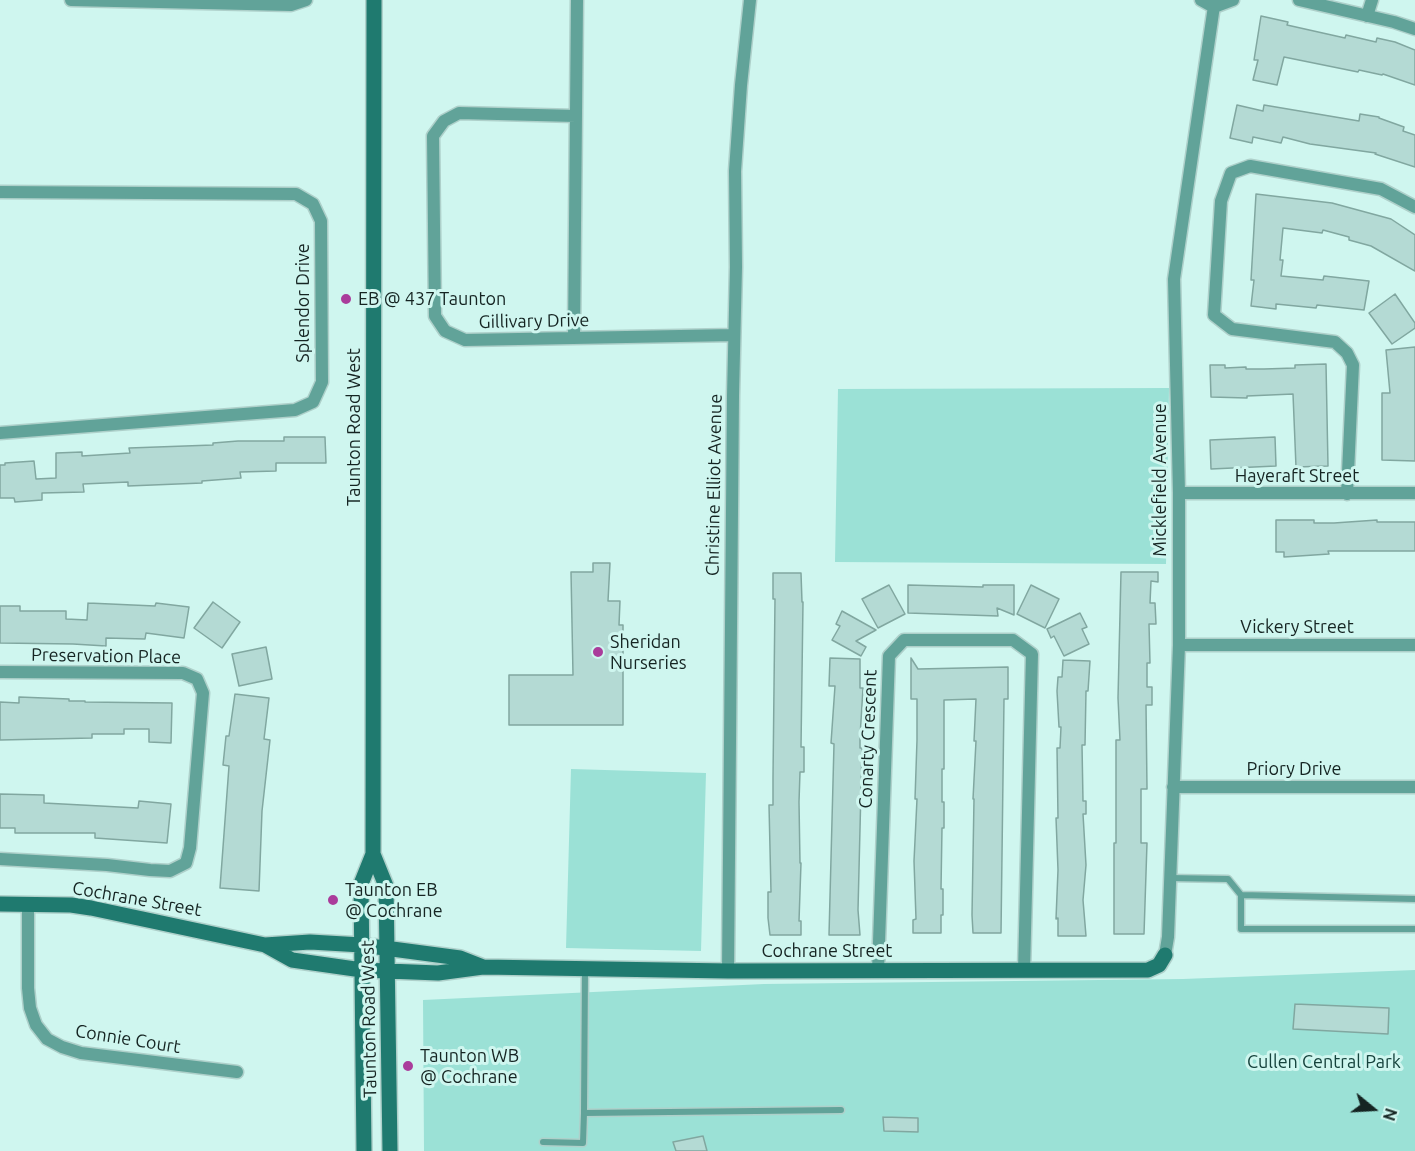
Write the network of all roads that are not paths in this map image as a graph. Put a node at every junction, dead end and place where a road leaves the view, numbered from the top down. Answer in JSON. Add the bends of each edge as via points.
{"nodes":[{"id":1,"x":71,"y":0,"type":"edge"},
{"id":2,"x":306,"y":0,"type":"edge"},
{"id":3,"x":374,"y":0,"type":"edge"},
{"id":4,"x":577,"y":0,"type":"edge"},
{"id":5,"x":750,"y":0,"type":"edge"},
{"id":6,"x":1201,"y":0,"type":"edge"},
{"id":7,"x":1233,"y":0,"type":"edge"},
{"id":8,"x":1299,"y":0,"type":"edge"},
{"id":9,"x":1372,"y":0,"type":"edge"},
{"id":10,"x":1214,"y":6,"type":"junction"},
{"id":11,"x":1367,"y":15,"type":"junction"},
{"id":12,"x":1415,"y":29,"type":"edge"},
{"id":13,"x":576,"y":116,"type":"junction"},
{"id":14,"x":0,"y":192,"type":"edge"},
{"id":15,"x":1415,"y":207,"type":"edge"},
{"id":16,"x":734,"y":335,"type":"junction"},
{"id":17,"x":574,"y":338,"type":"junction"},
{"id":18,"x":0,"y":433,"type":"edge"},
{"id":19,"x":1179,"y":493,"type":"junction"},
{"id":20,"x":1347,"y":494,"type":"junction"},
{"id":21,"x":1415,"y":494,"type":"edge"},
{"id":22,"x":1179,"y":645,"type":"junction"},
{"id":23,"x":1415,"y":645,"type":"edge"},
{"id":24,"x":0,"y":672,"type":"edge"},
{"id":25,"x":1173,"y":787,"type":"junction"},
{"id":26,"x":1415,"y":788,"type":"edge"},
{"id":27,"x":373,"y":854,"type":"junction"},
{"id":28,"x":0,"y":859,"type":"edge"},
{"id":29,"x":1170,"y":878,"type":"junction"},
{"id":30,"x":1241,"y":895,"type":"junction"},
{"id":31,"x":1415,"y":899,"type":"edge"},
{"id":32,"x":0,"y":904,"type":"edge"},
{"id":33,"x":28,"y":904,"type":"junction"},
{"id":34,"x":1415,"y":929,"type":"edge"},
{"id":35,"x":265,"y":945,"type":"junction"},
{"id":36,"x":362,"y":945,"type":"junction"},
{"id":37,"x":388,"y":948,"type":"junction"},
{"id":38,"x":1165,"y":955,"type":"joint"},
{"id":39,"x":483,"y":967,"type":"junction"},
{"id":40,"x":362,"y":970,"type":"junction"},
{"id":41,"x":388,"y":970,"type":"junction"},
{"id":42,"x":585,"y":970,"type":"junction"},
{"id":43,"x":728,"y":971,"type":"junction"},
{"id":44,"x":878,"y":971,"type":"junction"},
{"id":45,"x":1024,"y":971,"type":"junction"},
{"id":46,"x":237,"y":1072,"type":"dead end"},
{"id":47,"x":841,"y":1110,"type":"dead end"},
{"id":48,"x":584,"y":1113,"type":"junction"},
{"id":49,"x":543,"y":1142,"type":"dead end"},
{"id":50,"x":364,"y":1151,"type":"edge"},
{"id":51,"x":390,"y":1151,"type":"edge"}],
"edges":[{"from":1,"to":2,"type":"street","via":[[291,5]]},
{"from":3,"to":27,"type":"main road","name":"Taunton Road West"},
{"from":4,"to":13,"type":"street"},
{"from":5,"to":16,"type":"street","name":"Christine Elliot Avenue","via":[[735,171]]},
{"from":6,"to":10,"type":"street"},
{"from":7,"to":10,"type":"street"},
{"from":8,"to":11,"type":"street"},
{"from":9,"to":11,"type":"street"},
{"from":10,"to":19,"type":"street","name":"Micklefield Avenue","via":[[1174,279]]},
{"from":11,"to":12,"type":"street"},
{"from":13,"to":17,"type":"street"},
{"from":13,"to":17,"type":"street","name":"Gillivary Drive","via":[[459,113],[444,121],[433,136],[435,316],[445,331],[465,340]]},
{"from":14,"to":18,"type":"street","name":"Splendor Drive","via":[[296,194],[313,204],[321,221],[322,371],[322,382],[313,402],[295,410]]},
{"from":15,"to":20,"type":"street","via":[[1381,189],[1250,166],[1231,173],[1221,201],[1214,315],[1232,329],[1335,342],[1353,365]]},
{"from":16,"to":17,"type":"street","name":"Gillivary Drive"},
{"from":16,"to":43,"type":"street","name":"Christine Elliot Avenue"},
{"from":19,"to":20,"type":"street","name":"Hayeraft Street"},
{"from":19,"to":22,"type":"street","name":"Micklefield Avenue"},
{"from":20,"to":21,"type":"street","name":"Hayeraft Street"},
{"from":22,"to":23,"type":"street","name":"Vickery Street"},
{"from":22,"to":25,"type":"street","name":"Micklefield Avenue"},
{"from":24,"to":28,"type":"street","name":"Preservation Place","via":[[183,673],[197,679],[203,693],[186,863],[170,871]]},
{"from":25,"to":26,"type":"street","name":"Priory Drive"},
{"from":25,"to":29,"type":"street","name":"Micklefield Avenue"},
{"from":27,"to":36,"type":"main road","name":"Taunton Road West","via":[[361,884]]},
{"from":27,"to":37,"type":"main road","name":"Taunton Road West","via":[[386,886]]},
{"from":29,"to":30,"type":"lane","via":[[1228,879]]},
{"from":29,"to":38,"type":"street","name":"Micklefield Avenue"},
{"from":30,"to":31,"type":"lane"},
{"from":30,"to":34,"type":"lane","via":[[1241,929]]},
{"from":32,"to":33,"type":"main road","name":"Cochrane Street"},
{"from":33,"to":35,"type":"main road","name":"Cochrane Street","via":[[91,908]]},
{"from":33,"to":46,"type":"street","name":"Connie Court","via":[[30,1008],[36,1025],[48,1039],[81,1053]]},
{"from":35,"to":36,"type":"main road","name":"Cochrane Street"},
{"from":35,"to":40,"type":"main road","name":"Cochrane Street","via":[[292,960]]},
{"from":36,"to":37,"type":"main road","name":"Cochrane Street"},
{"from":36,"to":40,"type":"main road","name":"Taunton Road West"},
{"from":37,"to":39,"type":"main road","name":"Cochrane Street","via":[[460,958]]},
{"from":37,"to":41,"type":"main road","name":"Taunton Road West"},
{"from":38,"to":45,"type":"main road","name":"Cochrane Street","via":[[1159,965],[1148,970]]},
{"from":39,"to":41,"type":"main road","name":"Cochrane Street","via":[[438,973]]},
{"from":39,"to":42,"type":"main road","name":"Cochrane Street"},
{"from":40,"to":41,"type":"main road","name":"Cochrane Street"},
{"from":40,"to":50,"type":"main road","name":"Taunton Road West"},
{"from":41,"to":51,"type":"main road","name":"Taunton Road West"},
{"from":42,"to":43,"type":"main road","name":"Cochrane Street"},
{"from":42,"to":48,"type":"lane"},
{"from":43,"to":44,"type":"main road","name":"Cochrane Street"},
{"from":44,"to":45,"type":"main road","name":"Cochrane Street"},
{"from":44,"to":45,"type":"street","name":"Conarty Crescent","via":[[889,656],[904,640],[1013,640],[1032,654]]},
{"from":47,"to":48,"type":"lane"},
{"from":48,"to":49,"type":"lane","via":[[583,1143]]}]}
